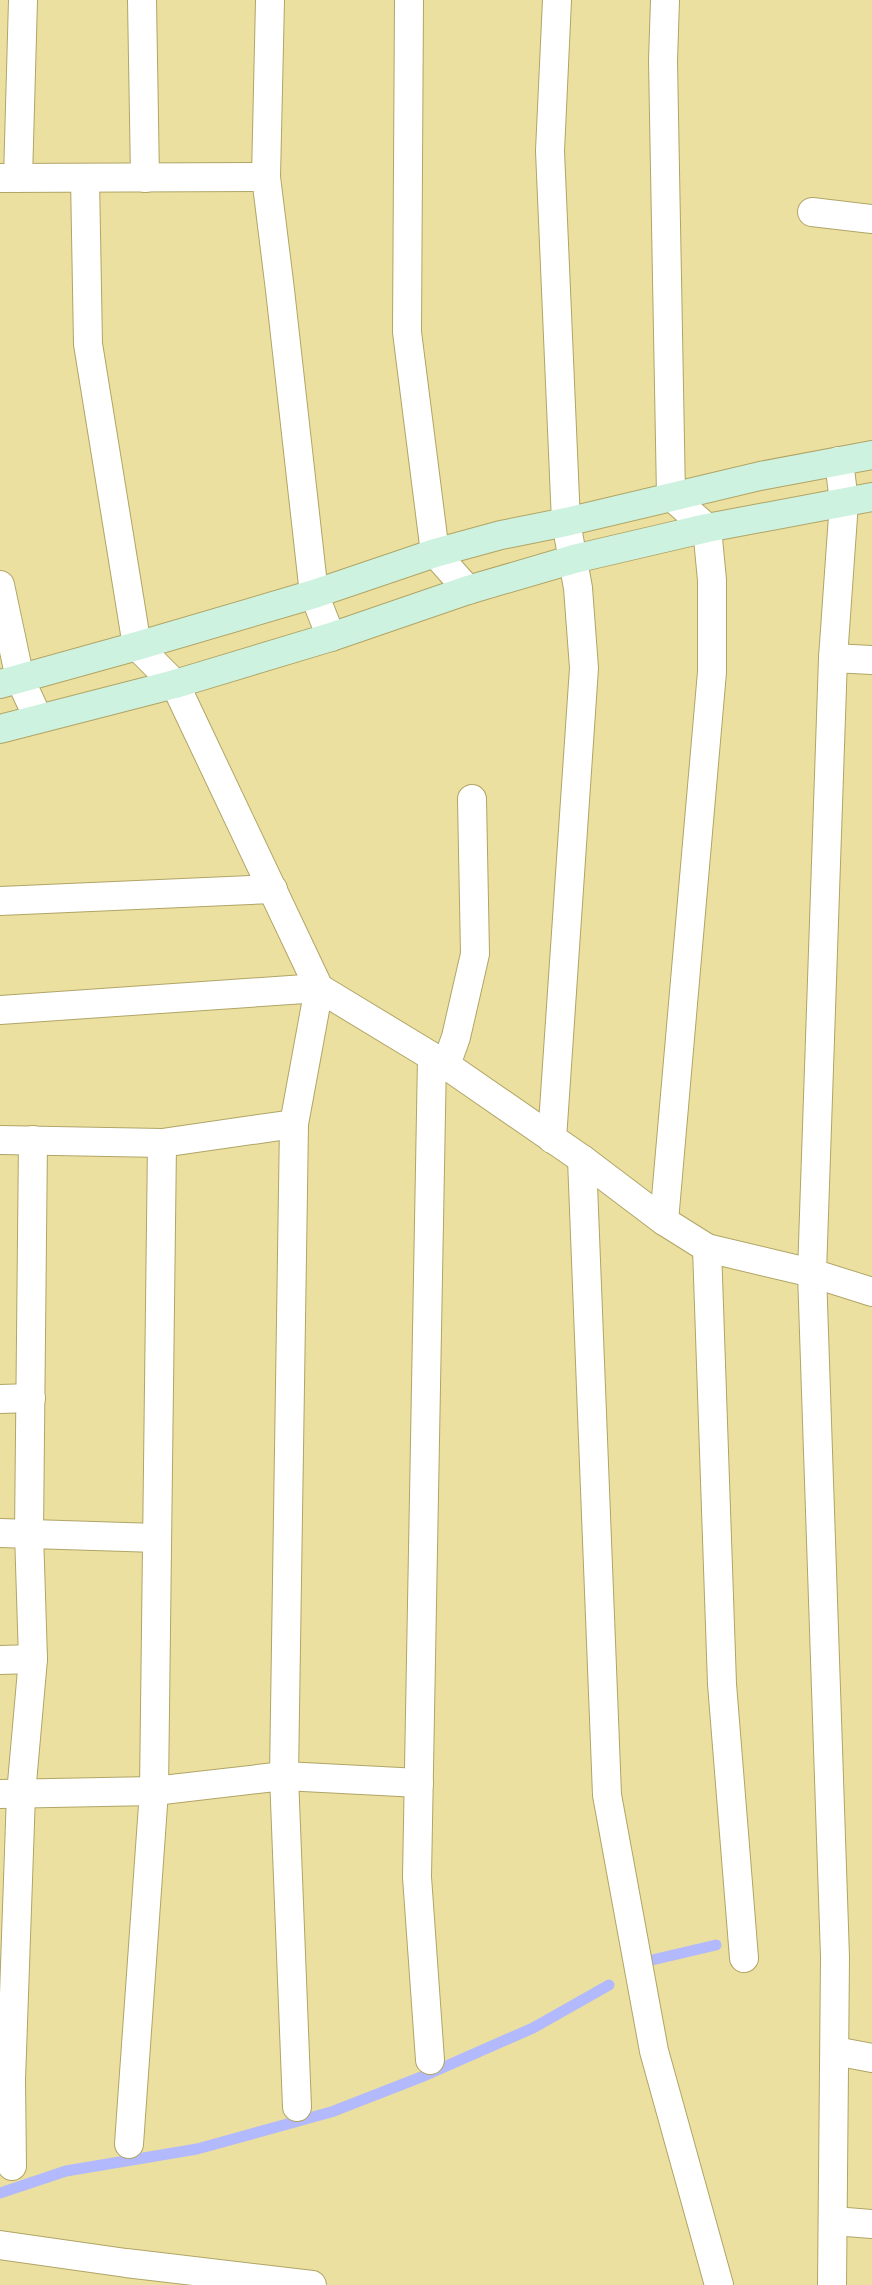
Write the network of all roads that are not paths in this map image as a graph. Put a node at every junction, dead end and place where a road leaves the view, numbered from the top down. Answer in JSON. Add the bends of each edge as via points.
{"nodes":[{"id":1,"x":23,"y":0,"type":"edge"},
{"id":2,"x":142,"y":0,"type":"edge"},
{"id":3,"x":270,"y":0,"type":"edge"},
{"id":4,"x":409,"y":0,"type":"edge"},
{"id":5,"x":557,"y":0,"type":"edge"},
{"id":6,"x":665,"y":0,"type":"edge"},
{"id":7,"x":266,"y":177,"type":"junction"},
{"id":8,"x":9,"y":178,"type":"edge"},
{"id":9,"x":85,"y":178,"type":"junction"},
{"id":10,"x":144,"y":178,"type":"junction"},
{"id":11,"x":812,"y":212,"type":"dead end"},
{"id":12,"x":872,"y":219,"type":"edge"},
{"id":13,"x":872,"y":455,"type":"edge"},
{"id":14,"x":839,"y":461,"type":"junction"},
{"id":15,"x":672,"y":496,"type":"junction"},
{"id":16,"x":872,"y":497,"type":"edge"},
{"id":17,"x":844,"y":502,"type":"junction"},
{"id":18,"x":566,"y":522,"type":"junction"},
{"id":19,"x":707,"y":528,"type":"junction"},
{"id":20,"x":434,"y":553,"type":"junction"},
{"id":21,"x":574,"y":559,"type":"junction"},
{"id":22,"x":0,"y":586,"type":"edge"},
{"id":23,"x":468,"y":590,"type":"junction"},
{"id":24,"x":314,"y":594,"type":"junction"},
{"id":25,"x":331,"y":637,"type":"junction"},
{"id":26,"x":137,"y":646,"type":"junction"},
{"id":27,"x":833,"y":658,"type":"junction"},
{"id":28,"x":872,"y":660,"type":"edge"},
{"id":29,"x":10,"y":681,"type":"edge"},
{"id":30,"x":175,"y":684,"type":"junction"},
{"id":31,"x":38,"y":718,"type":"junction"},
{"id":32,"x":0,"y":729,"type":"edge"},
{"id":33,"x":472,"y":799,"type":"dead end"},
{"id":34,"x":273,"y":889,"type":"junction"},
{"id":35,"x":0,"y":901,"type":"edge"},
{"id":36,"x":318,"y":988,"type":"junction"},
{"id":37,"x":0,"y":1010,"type":"edge"},
{"id":38,"x":439,"y":1062,"type":"junction"},
{"id":39,"x":294,"y":1124,"type":"junction"},
{"id":40,"x":552,"y":1139,"type":"junction"},
{"id":41,"x":0,"y":1140,"type":"edge"},
{"id":42,"x":33,"y":1140,"type":"junction"},
{"id":43,"x":162,"y":1143,"type":"junction"},
{"id":44,"x":582,"y":1159,"type":"junction"},
{"id":45,"x":664,"y":1221,"type":"junction"},
{"id":46,"x":707,"y":1248,"type":"junction"},
{"id":47,"x":812,"y":1273,"type":"junction"},
{"id":48,"x":872,"y":1292,"type":"edge"},
{"id":49,"x":31,"y":1398,"type":"junction"},
{"id":50,"x":0,"y":1399,"type":"edge"},
{"id":51,"x":0,"y":1533,"type":"edge"},
{"id":52,"x":29,"y":1533,"type":"junction"},
{"id":53,"x":157,"y":1538,"type":"junction"},
{"id":54,"x":33,"y":1659,"type":"junction"},
{"id":55,"x":0,"y":1660,"type":"edge"},
{"id":56,"x":284,"y":1776,"type":"junction"},
{"id":57,"x":418,"y":1783,"type":"junction"},
{"id":58,"x":154,"y":1791,"type":"junction"},
{"id":59,"x":10,"y":1794,"type":"edge"},
{"id":60,"x":9,"y":1940,"type":"edge"},
{"id":61,"x":744,"y":1958,"type":"dead end"},
{"id":62,"x":835,"y":2051,"type":"junction"},
{"id":63,"x":872,"y":2058,"type":"edge"},
{"id":64,"x":430,"y":2060,"type":"dead end"},
{"id":65,"x":6,"y":2079,"type":"edge"},
{"id":66,"x":297,"y":2107,"type":"dead end"},
{"id":67,"x":129,"y":2144,"type":"dead end"},
{"id":68,"x":12,"y":2166,"type":"dead end"},
{"id":69,"x":834,"y":2220,"type":"junction"},
{"id":70,"x":872,"y":2224,"type":"edge"},
{"id":71,"x":0,"y":2245,"type":"edge"},
{"id":72,"x":312,"y":2285,"type":"edge"},
{"id":73,"x":719,"y":2285,"type":"edge"},
{"id":74,"x":832,"y":2285,"type":"edge"}],
"edges":[{"from":1,"to":8,"type":"street"},
{"from":2,"to":10,"type":"street"},
{"from":3,"to":7,"type":"street"},
{"from":4,"to":20,"type":"street","via":[[407,332]]},
{"from":5,"to":18,"type":"street","via":[[550,151]]},
{"from":6,"to":15,"type":"street","via":[[663,61]]},
{"from":7,"to":10,"type":"street"},
{"from":7,"to":24,"type":"street"},
{"from":8,"to":9,"type":"street"},
{"from":9,"to":10,"type":"street"},
{"from":9,"to":26,"type":"street","via":[[88,344]]},
{"from":11,"to":12,"type":"street"},
{"from":13,"to":14,"type":"main road"},
{"from":14,"to":15,"type":"main road"},
{"from":14,"to":17,"type":"street"},
{"from":15,"to":18,"type":"main road"},
{"from":15,"to":19,"type":"street"},
{"from":16,"to":17,"type":"main road"},
{"from":17,"to":19,"type":"main road"},
{"from":17,"to":27,"type":"street"},
{"from":18,"to":20,"type":"main road"},
{"from":18,"to":21,"type":"street"},
{"from":19,"to":21,"type":"main road"},
{"from":19,"to":45,"type":"street","via":[[712,580],[712,672]]},
{"from":20,"to":23,"type":"street"},
{"from":20,"to":24,"type":"main road"},
{"from":21,"to":23,"type":"main road"},
{"from":21,"to":40,"type":"street","via":[[584,668]]},
{"from":22,"to":29,"type":"street"},
{"from":23,"to":25,"type":"main road"},
{"from":24,"to":25,"type":"street"},
{"from":24,"to":26,"type":"main road"},
{"from":25,"to":30,"type":"main road"},
{"from":26,"to":29,"type":"main road"},
{"from":26,"to":30,"type":"street"},
{"from":27,"to":28,"type":"street"},
{"from":27,"to":47,"type":"street"},
{"from":29,"to":31,"type":"street"},
{"from":30,"to":31,"type":"main road"},
{"from":30,"to":34,"type":"street"},
{"from":31,"to":32,"type":"main road"},
{"from":33,"to":38,"type":"street","via":[[475,954],[456,1037]]},
{"from":34,"to":35,"type":"street"},
{"from":34,"to":36,"type":"street"},
{"from":36,"to":37,"type":"street"},
{"from":36,"to":38,"type":"street"},
{"from":36,"to":39,"type":"street"},
{"from":38,"to":40,"type":"street"},
{"from":38,"to":57,"type":"street"},
{"from":39,"to":43,"type":"street"},
{"from":39,"to":56,"type":"street"},
{"from":40,"to":44,"type":"street"},
{"from":41,"to":42,"type":"street"},
{"from":42,"to":43,"type":"street"},
{"from":42,"to":49,"type":"street"},
{"from":43,"to":53,"type":"street"},
{"from":44,"to":45,"type":"street"},
{"from":44,"to":73,"type":"street","via":[[607,1795],[654,2052]]},
{"from":45,"to":46,"type":"street"},
{"from":46,"to":47,"type":"street"},
{"from":46,"to":61,"type":"street","via":[[722,1684]]},
{"from":47,"to":48,"type":"street"},
{"from":47,"to":62,"type":"street","via":[[835,1957]]},
{"from":49,"to":50,"type":"street"},
{"from":49,"to":52,"type":"street"},
{"from":51,"to":52,"type":"street"},
{"from":52,"to":53,"type":"street"},
{"from":52,"to":54,"type":"street"},
{"from":53,"to":58,"type":"street"},
{"from":54,"to":55,"type":"street"},
{"from":54,"to":59,"type":"street"},
{"from":56,"to":57,"type":"street"},
{"from":56,"to":58,"type":"street"},
{"from":56,"to":66,"type":"street"},
{"from":57,"to":64,"type":"street","via":[[417,1877]]},
{"from":58,"to":59,"type":"street"},
{"from":58,"to":67,"type":"street"},
{"from":59,"to":60,"type":"street"},
{"from":60,"to":65,"type":"street"},
{"from":62,"to":63,"type":"street"},
{"from":62,"to":69,"type":"street"},
{"from":65,"to":68,"type":"street"},
{"from":69,"to":70,"type":"street"},
{"from":69,"to":74,"type":"street"},
{"from":71,"to":72,"type":"street"}]}
